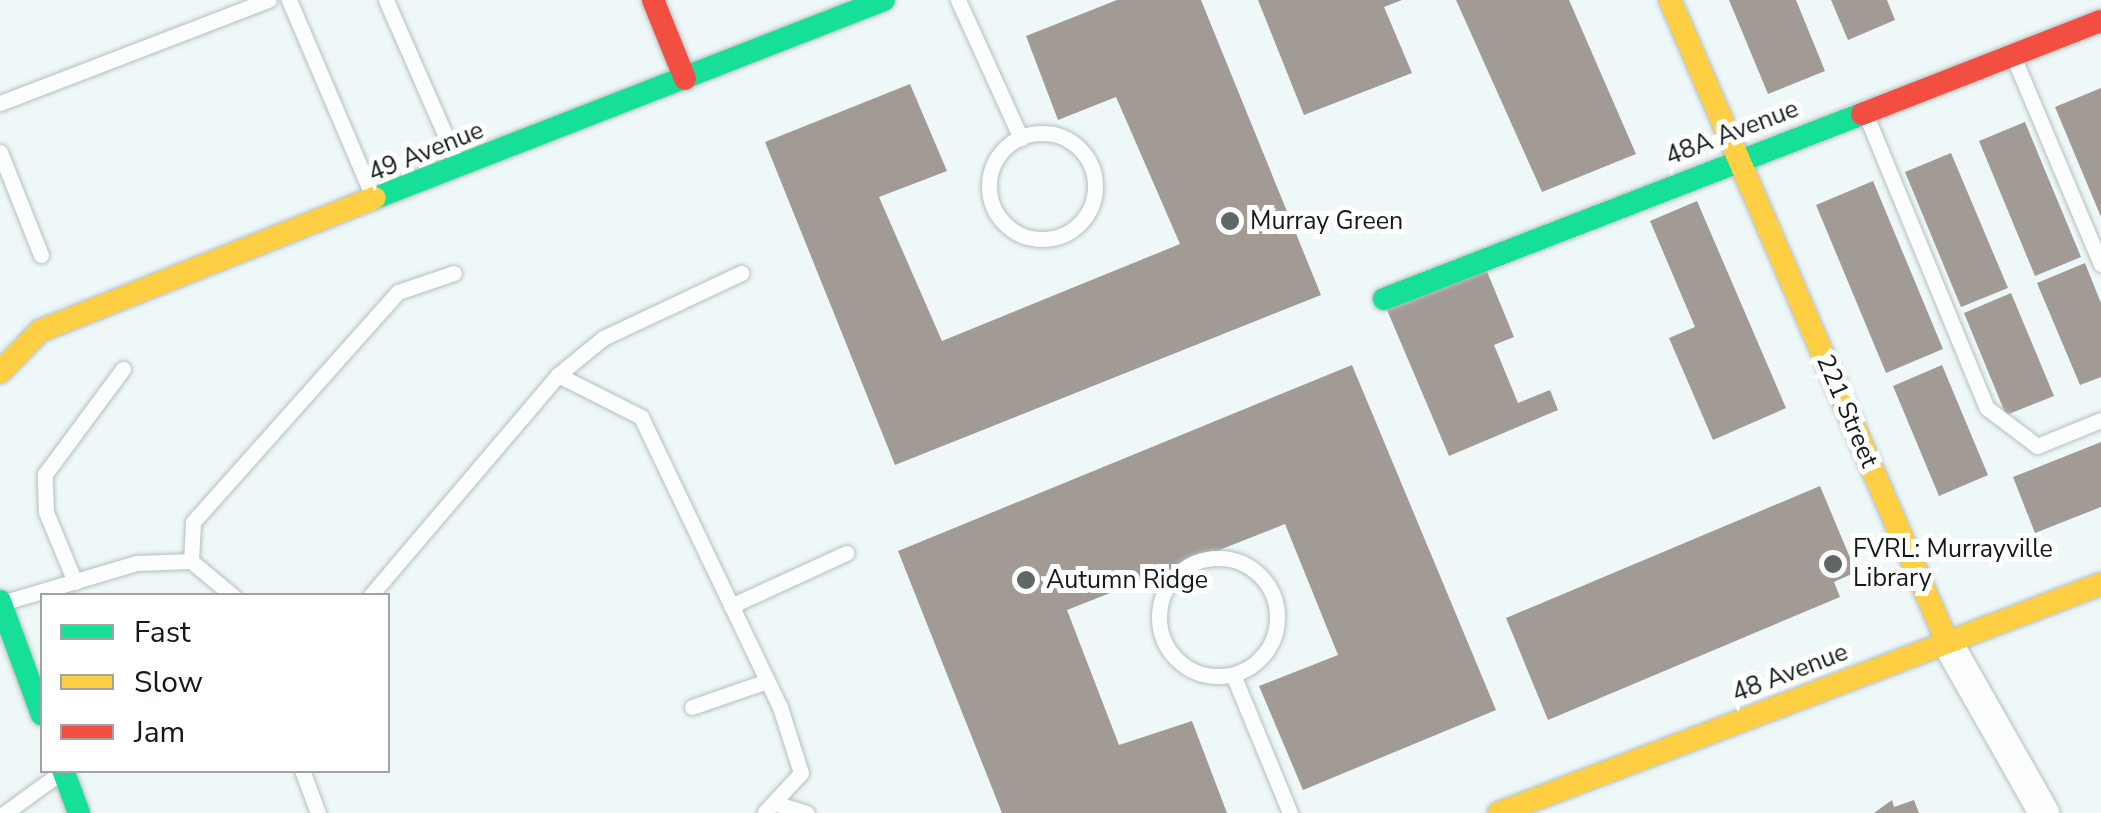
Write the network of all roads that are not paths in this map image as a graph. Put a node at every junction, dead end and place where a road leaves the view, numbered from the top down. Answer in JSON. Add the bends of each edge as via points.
{"nodes":[{"id":1,"x":269,"y":0,"type":"edge"},
{"id":2,"x":289,"y":0,"type":"edge"},
{"id":3,"x":386,"y":0,"type":"edge"},
{"id":4,"x":652,"y":0,"type":"edge"},
{"id":5,"x":884,"y":0,"type":"edge"},
{"id":6,"x":958,"y":0,"type":"edge"},
{"id":7,"x":1670,"y":0,"type":"edge"},
{"id":8,"x":2101,"y":21,"type":"edge"},
{"id":9,"x":2012,"y":53,"type":"junction"},
{"id":10,"x":685,"y":80,"type":"junction"},
{"id":11,"x":0,"y":103,"type":"edge"},
{"id":12,"x":1864,"y":111,"type":"junction"},
{"id":13,"x":1020,"y":138,"type":"junction"},
{"id":14,"x":0,"y":152,"type":"edge"},
{"id":15,"x":1739,"y":160,"type":"junction"},
{"id":16,"x":460,"y":168,"type":"junction"},
{"id":17,"x":375,"y":201,"type":"junction"},
{"id":18,"x":42,"y":256,"type":"dead end"},
{"id":19,"x":2101,"y":264,"type":"edge"},
{"id":20,"x":454,"y":273,"type":"dead end"},
{"id":21,"x":741,"y":273,"type":"dead end"},
{"id":22,"x":1384,"y":299,"type":"dead end"},
{"id":23,"x":123,"y":369,"type":"dead end"},
{"id":24,"x":0,"y":372,"type":"edge"},
{"id":25,"x":558,"y":376,"type":"junction"},
{"id":26,"x":2101,"y":420,"type":"edge"},
{"id":27,"x":846,"y":554,"type":"dead end"},
{"id":28,"x":191,"y":560,"type":"junction"},
{"id":29,"x":74,"y":582,"type":"junction"},
{"id":30,"x":2101,"y":584,"type":"edge"},
{"id":31,"x":229,"y":593,"type":"edge"},
{"id":32,"x":373,"y":593,"type":"edge"},
{"id":33,"x":0,"y":602,"type":"edge"},
{"id":34,"x":732,"y":606,"type":"junction"},
{"id":35,"x":1947,"y":642,"type":"junction"},
{"id":36,"x":1234,"y":677,"type":"junction"},
{"id":37,"x":767,"y":681,"type":"junction"},
{"id":38,"x":692,"y":707,"type":"dead end"},
{"id":39,"x":40,"y":710,"type":"edge"},
{"id":40,"x":61,"y":773,"type":"edge"},
{"id":41,"x":65,"y":773,"type":"edge"},
{"id":42,"x":303,"y":773,"type":"edge"},
{"id":43,"x":769,"y":808,"type":"edge"},
{"id":44,"x":5,"y":813,"type":"edge"},
{"id":45,"x":79,"y":813,"type":"edge"},
{"id":46,"x":318,"y":813,"type":"edge"},
{"id":47,"x":806,"y":813,"type":"edge"},
{"id":48,"x":1290,"y":813,"type":"edge"},
{"id":49,"x":1499,"y":813,"type":"edge"},
{"id":50,"x":2044,"y":813,"type":"edge"}],
"edges":[{"from":1,"to":11,"type":"lane"},
{"from":2,"to":17,"type":"lane"},
{"from":3,"to":16,"type":"lane"},
{"from":4,"to":10,"type":"street"},
{"from":5,"to":10,"type":"street","name":"49 Avenue"},
{"from":6,"to":13,"type":"lane"},
{"from":7,"to":15,"type":"street","name":"221 Street"},
{"from":8,"to":9,"type":"street","name":"48A Avenue"},
{"from":9,"to":12,"type":"street","name":"48A Avenue"},
{"from":9,"to":19,"type":"lane"},
{"from":10,"to":16,"type":"street","name":"49 Avenue"},
{"from":12,"to":15,"type":"street","name":"48A Avenue"},
{"from":12,"to":26,"type":"lane","via":[[1986,408],[2036,446]]},
{"from":13,"to":13,"type":"lane","via":[[990,178],[996,212],[1022,235],[1056,237],[1084,218],[1092,168],[1071,141]]},
{"from":14,"to":18,"type":"lane"},
{"from":15,"to":22,"type":"street","name":"48A Avenue"},
{"from":15,"to":35,"type":"street","name":"221 Street"},
{"from":16,"to":17,"type":"street","name":"49 Avenue"},
{"from":17,"to":24,"type":"street","name":"49 Avenue","via":[[40,331]]},
{"from":20,"to":28,"type":"lane","via":[[398,292],[193,522]]},
{"from":21,"to":25,"type":"lane","via":[[603,338]]},
{"from":23,"to":29,"type":"lane","via":[[45,474],[46,512]]},
{"from":25,"to":32,"type":"lane"},
{"from":25,"to":34,"type":"lane","via":[[641,417]]},
{"from":27,"to":34,"type":"lane"},
{"from":28,"to":29,"type":"lane","via":[[137,562]]},
{"from":28,"to":31,"type":"lane"},
{"from":29,"to":33,"type":"lane"},
{"from":30,"to":35,"type":"street","name":"48 Avenue"},
{"from":33,"to":39,"type":"street"},
{"from":34,"to":37,"type":"lane"},
{"from":35,"to":49,"type":"street","name":"48 Avenue"},
{"from":35,"to":50,"type":"street","name":"221 Street"},
{"from":36,"to":36,"type":"lane","via":[[1190,670],[1162,640],[1161,599],[1185,567],[1204,559],[1241,562],[1275,603],[1272,640]]},
{"from":36,"to":48,"type":"lane"},
{"from":37,"to":38,"type":"lane"},
{"from":37,"to":43,"type":"lane","via":[[801,773]]},
{"from":40,"to":44,"type":"lane"},
{"from":41,"to":45,"type":"street"},
{"from":42,"to":46,"type":"lane"},
{"from":43,"to":47,"type":"lane"}]}
